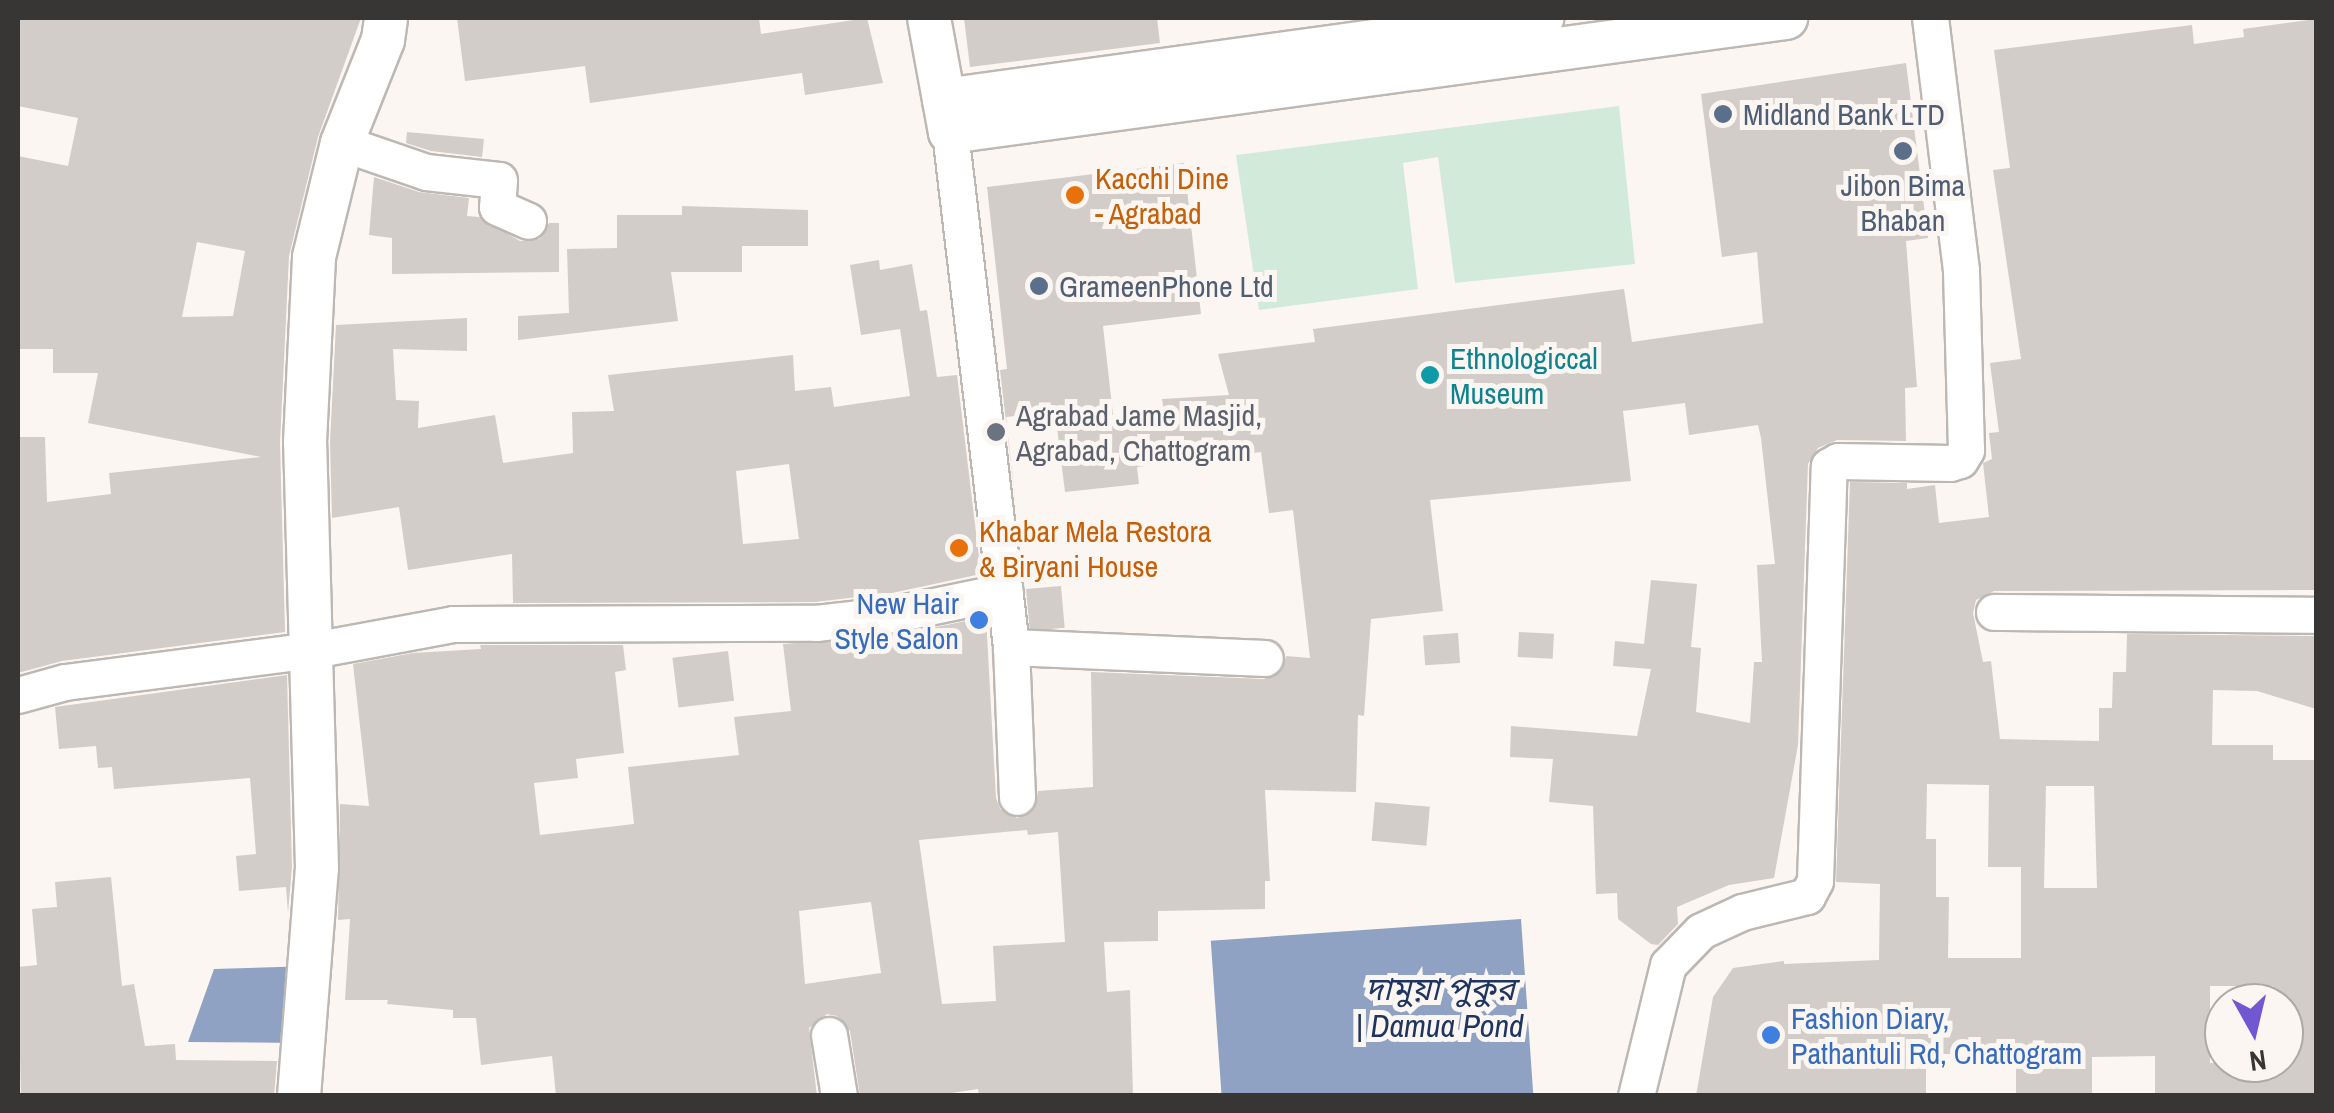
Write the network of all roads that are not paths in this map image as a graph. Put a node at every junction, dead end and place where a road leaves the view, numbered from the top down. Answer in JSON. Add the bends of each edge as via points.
{"nodes":[{"id":1,"x":386,"y":18,"type":"edge"},
{"id":2,"x":930,"y":18,"type":"edge"},
{"id":3,"x":1542,"y":18,"type":"edge"},
{"id":4,"x":1786,"y":18,"type":"edge"},
{"id":5,"x":1930,"y":18,"type":"edge"},
{"id":6,"x":1421,"y":25,"type":"edge"},
{"id":7,"x":947,"y":116,"type":"junction"},
{"id":8,"x":342,"y":143,"type":"junction"},
{"id":9,"x":528,"y":221,"type":"dead end"},
{"id":10,"x":1006,"y":591,"type":"junction"},
{"id":11,"x":1994,"y":612,"type":"dead end"},
{"id":12,"x":2316,"y":615,"type":"edge"},
{"id":13,"x":1011,"y":646,"type":"junction"},
{"id":14,"x":313,"y":650,"type":"junction"},
{"id":15,"x":1265,"y":658,"type":"dead end"},
{"id":16,"x":18,"y":694,"type":"edge"},
{"id":17,"x":1017,"y":797,"type":"dead end"},
{"id":18,"x":830,"y":1035,"type":"dead end"},
{"id":19,"x":298,"y":1096,"type":"edge"},
{"id":20,"x":839,"y":1096,"type":"edge"},
{"id":21,"x":1636,"y":1096,"type":"edge"}],
"edges":[{"from":1,"to":8,"type":"street"},
{"from":2,"to":7,"type":"street"},
{"from":3,"to":6,"type":"street"},
{"from":4,"to":7,"type":"street"},
{"from":5,"to":21,"type":"street","via":[[1961,270],[1966,450],[1950,464],[1829,466],[1814,882],[1807,896],[1742,912],[1701,931],[1668,965]]},
{"from":6,"to":7,"type":"street"},
{"from":7,"to":10,"type":"street"},
{"from":8,"to":9,"type":"street","via":[[426,172],[499,180],[497,207]]},
{"from":8,"to":14,"type":"street","via":[[314,258],[305,442]]},
{"from":10,"to":13,"type":"street"},
{"from":10,"to":14,"type":"street","via":[[816,624],[453,624]]},
{"from":11,"to":12,"type":"street"},
{"from":13,"to":15,"type":"street"},
{"from":13,"to":17,"type":"street"},
{"from":14,"to":16,"type":"street"},
{"from":14,"to":19,"type":"street","via":[[317,868]]},
{"from":18,"to":20,"type":"street"}]}
